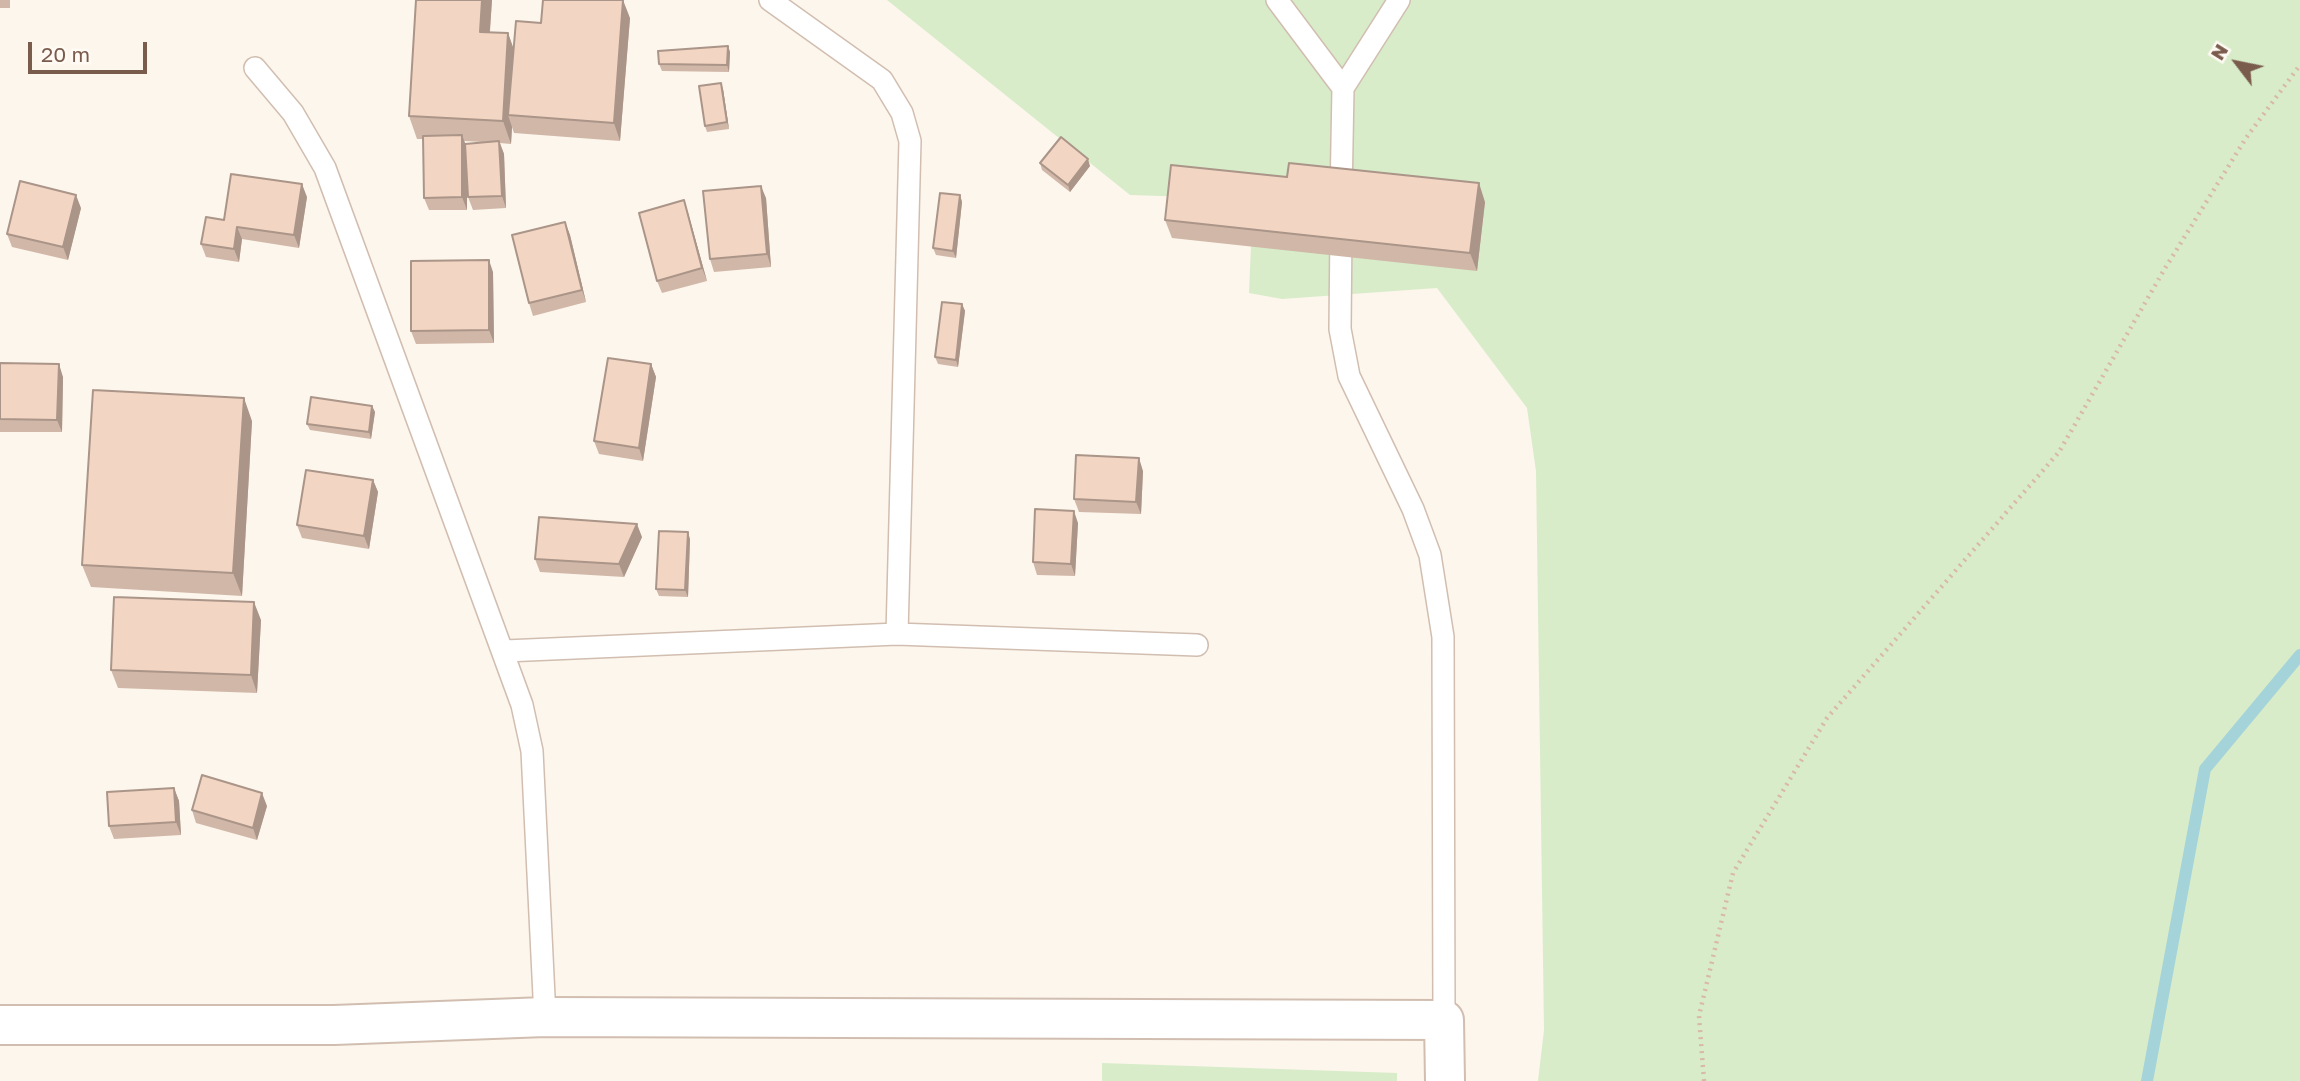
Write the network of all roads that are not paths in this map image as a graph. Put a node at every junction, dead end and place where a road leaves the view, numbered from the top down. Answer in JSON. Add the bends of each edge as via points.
{"nodes":[{"id":1,"x":770,"y":0,"type":"edge"},
{"id":2,"x":1277,"y":0,"type":"edge"},
{"id":3,"x":1399,"y":0,"type":"edge"},
{"id":4,"x":255,"y":68,"type":"dead end"},
{"id":5,"x":1343,"y":88,"type":"junction"},
{"id":6,"x":897,"y":634,"type":"junction"},
{"id":7,"x":1197,"y":645,"type":"dead end"},
{"id":8,"x":505,"y":651,"type":"junction"},
{"id":9,"x":545,"y":1017,"type":"junction"},
{"id":10,"x":1444,"y":1020,"type":"junction"},
{"id":11,"x":0,"y":1025,"type":"edge"},
{"id":12,"x":1445,"y":1081,"type":"edge"}],
"edges":[{"from":1,"to":6,"type":"lane","via":[[882,80],[902,113],[910,141]]},
{"from":2,"to":5,"type":"lane"},
{"from":3,"to":5,"type":"lane"},
{"from":4,"to":8,"type":"lane","via":[[293,113],[325,168]]},
{"from":5,"to":10,"type":"lane","via":[[1340,329],[1349,376],[1430,555],[1443,637]]},
{"from":6,"to":7,"type":"lane"},
{"from":6,"to":8,"type":"lane"},
{"from":8,"to":9,"type":"lane","via":[[531,751]]},
{"from":9,"to":10,"type":"street"},
{"from":9,"to":11,"type":"street","via":[[334,1025]]},
{"from":10,"to":12,"type":"street"}]}
